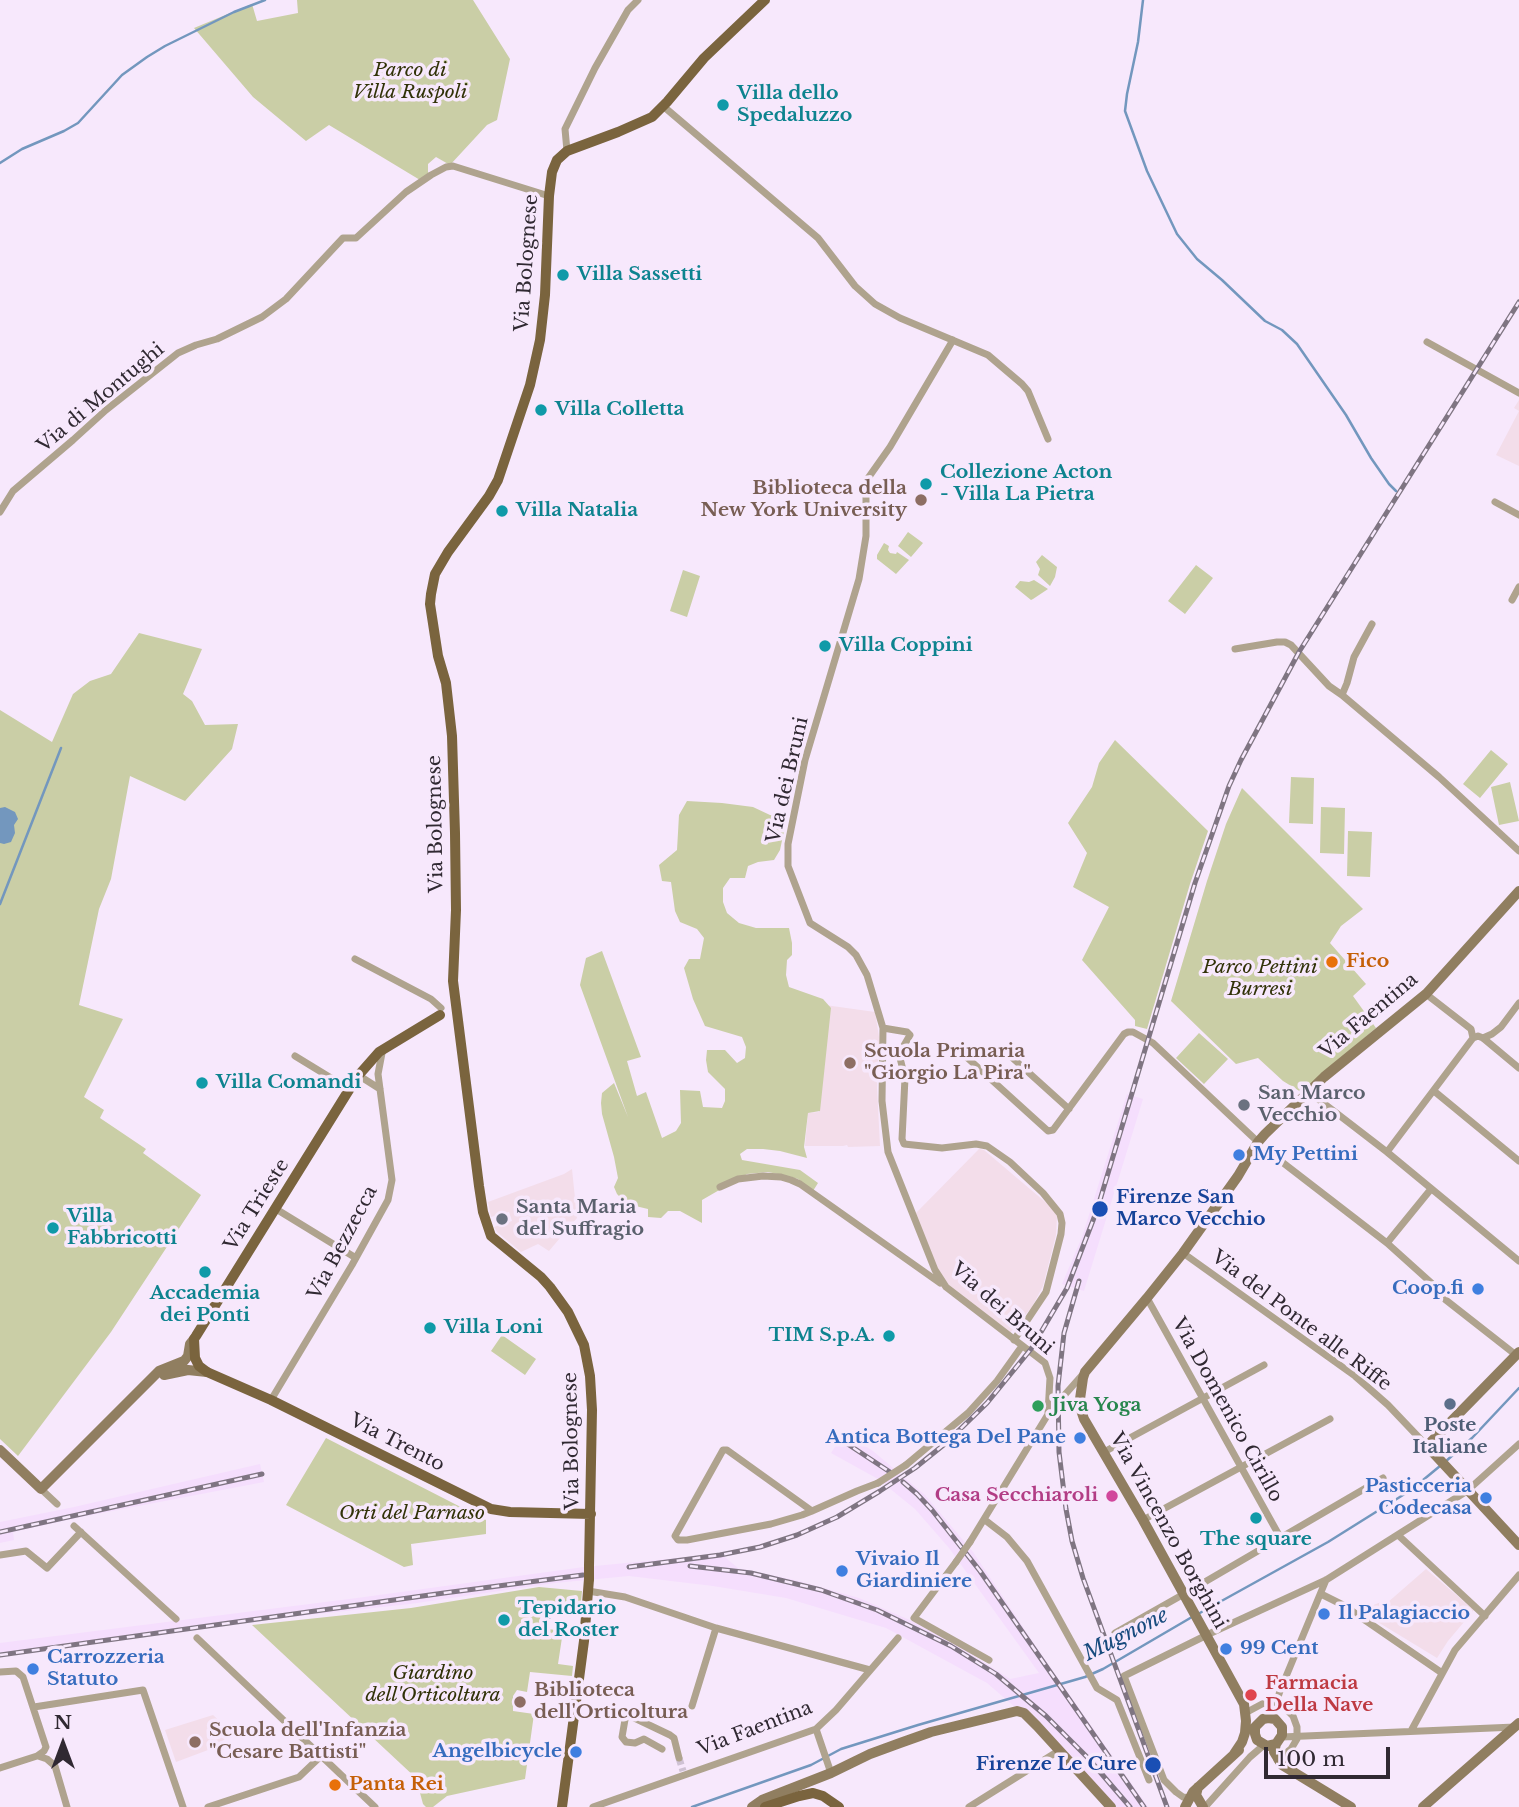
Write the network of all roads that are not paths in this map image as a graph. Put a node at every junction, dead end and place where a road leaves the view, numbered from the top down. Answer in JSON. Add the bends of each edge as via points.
{"nodes":[{"id":1,"x":638,"y":0,"type":"edge"},
{"id":2,"x":765,"y":0,"type":"edge"},
{"id":3,"x":663,"y":106,"type":"junction"},
{"id":4,"x":567,"y":151,"type":"junction"},
{"id":5,"x":549,"y":197,"type":"junction"},
{"id":6,"x":953,"y":341,"type":"junction"},
{"id":7,"x":1427,"y":342,"type":"dead end"},
{"id":8,"x":1519,"y":393,"type":"edge"},
{"id":9,"x":1048,"y":439,"type":"dead end"},
{"id":10,"x":1495,"y":502,"type":"dead end"},
{"id":11,"x":0,"y":512,"type":"edge"},
{"id":12,"x":1519,"y":515,"type":"edge"},
{"id":13,"x":1519,"y":587,"type":"edge"},
{"id":14,"x":1511,"y":600,"type":"dead end"},
{"id":15,"x":1371,"y":624,"type":"dead end"},
{"id":16,"x":1235,"y":649,"type":"dead end"},
{"id":17,"x":1342,"y":695,"type":"junction"},
{"id":18,"x":1519,"y":852,"type":"edge"},
{"id":19,"x":1519,"y":891,"type":"edge"},
{"id":20,"x":355,"y":959,"type":"dead end"},
{"id":21,"x":1426,"y":993,"type":"junction"},
{"id":22,"x":1519,"y":1003,"type":"edge"},
{"id":23,"x":448,"y":1011,"type":"junction"},
{"id":24,"x":883,"y":1028,"type":"junction"},
{"id":25,"x":1473,"y":1038,"type":"junction"},
{"id":26,"x":1483,"y":1038,"type":"junction"},
{"id":27,"x":383,"y":1049,"type":"junction"},
{"id":28,"x":962,"y":1053,"type":"dead end"},
{"id":29,"x":1007,"y":1053,"type":"dead end"},
{"id":30,"x":295,"y":1056,"type":"dead end"},
{"id":31,"x":1519,"y":1068,"type":"edge"},
{"id":32,"x":358,"y":1076,"type":"junction"},
{"id":33,"x":349,"y":1088,"type":"junction"},
{"id":34,"x":380,"y":1089,"type":"junction"},
{"id":35,"x":1309,"y":1091,"type":"junction"},
{"id":36,"x":1434,"y":1091,"type":"junction"},
{"id":37,"x":1069,"y":1109,"type":"junction"},
{"id":38,"x":1258,"y":1142,"type":"junction"},
{"id":39,"x":904,"y":1144,"type":"junction"},
{"id":40,"x":887,"y":1145,"type":"junction"},
{"id":41,"x":1387,"y":1152,"type":"junction"},
{"id":42,"x":1519,"y":1161,"type":"edge"},
{"id":43,"x":1282,"y":1162,"type":"dead end"},
{"id":44,"x":720,"y":1187,"type":"dead end"},
{"id":45,"x":1431,"y":1189,"type":"junction"},
{"id":46,"x":276,"y":1209,"type":"junction"},
{"id":47,"x":1387,"y":1243,"type":"junction"},
{"id":48,"x":1183,"y":1253,"type":"junction"},
{"id":49,"x":356,"y":1258,"type":"junction"},
{"id":50,"x":1519,"y":1261,"type":"edge"},
{"id":51,"x":946,"y":1287,"type":"junction"},
{"id":52,"x":1147,"y":1298,"type":"junction"},
{"id":53,"x":194,"y":1339,"type":"junction"},
{"id":54,"x":1014,"y":1340,"type":"junction"},
{"id":55,"x":1022,"y":1346,"type":"junction"},
{"id":56,"x":1517,"y":1353,"type":"edge"},
{"id":57,"x":1264,"y":1365,"type":"dead end"},
{"id":58,"x":1085,"y":1371,"type":"junction"},
{"id":59,"x":207,"y":1372,"type":"junction"},
{"id":60,"x":153,"y":1378,"type":"junction"},
{"id":61,"x":1203,"y":1398,"type":"junction"},
{"id":62,"x":1061,"y":1399,"type":"tunnel mouth"},
{"id":63,"x":271,"y":1400,"type":"junction"},
{"id":64,"x":1330,"y":1419,"type":"dead end"},
{"id":65,"x":1519,"y":1444,"type":"edge"},
{"id":66,"x":1429,"y":1449,"type":"junction"},
{"id":67,"x":0,"y":1450,"type":"edge"},
{"id":68,"x":1104,"y":1451,"type":"junction"},
{"id":69,"x":1241,"y":1468,"type":"junction"},
{"id":70,"x":1383,"y":1478,"type":"dead end"},
{"id":71,"x":41,"y":1489,"type":"junction"},
{"id":72,"x":1467,"y":1491,"type":"junction"},
{"id":73,"x":57,"y":1504,"type":"dead end"},
{"id":74,"x":812,"y":1511,"type":"junction"},
{"id":75,"x":591,"y":1514,"type":"junction"},
{"id":76,"x":985,"y":1520,"type":"junction"},
{"id":77,"x":1143,"y":1520,"type":"junction"},
{"id":78,"x":74,"y":1526,"type":"dead end"},
{"id":79,"x":81,"y":1532,"type":"junction"},
{"id":80,"x":1398,"y":1535,"type":"junction"},
{"id":81,"x":1280,"y":1537,"type":"junction"},
{"id":82,"x":1519,"y":1545,"type":"edge"},
{"id":83,"x":0,"y":1555,"type":"edge"},
{"id":84,"x":1519,"y":1575,"type":"edge"},
{"id":85,"x":1326,"y":1580,"type":"junction"},
{"id":86,"x":589,"y":1585,"type":"junction"},
{"id":87,"x":1321,"y":1594,"type":"junction"},
{"id":88,"x":1186,"y":1599,"type":"junction"},
{"id":89,"x":1485,"y":1616,"type":"junction"},
{"id":90,"x":176,"y":1619,"type":"dead end"},
{"id":91,"x":716,"y":1628,"type":"junction"},
{"id":92,"x":1115,"y":1633,"type":"dead end"},
{"id":93,"x":1206,"y":1635,"type":"junction"},
{"id":94,"x":197,"y":1638,"type":"dead end"},
{"id":95,"x":898,"y":1638,"type":"dead end"},
{"id":96,"x":989,"y":1660,"type":"dead end"},
{"id":97,"x":870,"y":1670,"type":"junction"},
{"id":98,"x":0,"y":1672,"type":"edge"},
{"id":99,"x":1442,"y":1673,"type":"junction"},
{"id":100,"x":1276,"y":1703,"type":"junction"},
{"id":101,"x":692,"y":1706,"type":"dead end"},
{"id":102,"x":34,"y":1707,"type":"junction"},
{"id":103,"x":1246,"y":1707,"type":"junction"},
{"id":104,"x":598,"y":1709,"type":"dead end"},
{"id":105,"x":626,"y":1714,"type":"junction"},
{"id":106,"x":1271,"y":1718,"type":"junction"},
{"id":107,"x":1256,"y":1725,"type":"junction"},
{"id":108,"x":1518,"y":1726,"type":"edge"},
{"id":109,"x":816,"y":1729,"type":"junction"},
{"id":110,"x":1412,"y":1731,"type":"junction"},
{"id":111,"x":1255,"y":1736,"type":"junction"},
{"id":112,"x":1298,"y":1737,"type":"junction"},
{"id":113,"x":1279,"y":1740,"type":"junction"},
{"id":114,"x":1264,"y":1745,"type":"junction"},
{"id":115,"x":663,"y":1749,"type":"dead end"},
{"id":116,"x":1060,"y":1750,"type":"junction"},
{"id":117,"x":1234,"y":1754,"type":"junction"},
{"id":118,"x":37,"y":1756,"type":"junction"},
{"id":119,"x":321,"y":1756,"type":"junction"},
{"id":120,"x":680,"y":1758,"type":"tunnel mouth"},
{"id":121,"x":1279,"y":1763,"type":"junction"},
{"id":122,"x":0,"y":1768,"type":"edge"},
{"id":123,"x":830,"y":1770,"type":"junction"},
{"id":124,"x":1149,"y":1780,"type":"dead end"},
{"id":125,"x":1198,"y":1787,"type":"junction"},
{"id":126,"x":1187,"y":1803,"type":"edge"},
{"id":127,"x":68,"y":1807,"type":"edge"},
{"id":128,"x":183,"y":1807,"type":"edge"},
{"id":129,"x":208,"y":1807,"type":"edge"},
{"id":130,"x":375,"y":1807,"type":"edge"},
{"id":131,"x":562,"y":1807,"type":"edge"},
{"id":132,"x":593,"y":1807,"type":"edge"},
{"id":133,"x":751,"y":1807,"type":"edge"},
{"id":134,"x":765,"y":1807,"type":"edge"},
{"id":135,"x":839,"y":1807,"type":"edge"},
{"id":136,"x":969,"y":1807,"type":"edge"},
{"id":137,"x":1111,"y":1807,"type":"edge"},
{"id":138,"x":1204,"y":1807,"type":"edge"},
{"id":139,"x":1351,"y":1807,"type":"edge"},
{"id":140,"x":1423,"y":1807,"type":"edge"}],
"edges":[{"from":1,"to":4,"type":"street","via":[[595,68],[565,129]]},
{"from":2,"to":3,"type":"main road","via":[[704,58]]},
{"from":3,"to":4,"type":"main road","via":[[647,120]]},
{"from":3,"to":6,"type":"street","via":[[818,238],[867,297],[900,318]]},
{"from":4,"to":5,"type":"main road","name":"Via Bolognese","via":[[554,166]]},
{"from":5,"to":11,"type":"street","name":"Via di Montughi","via":[[453,166],[431,174],[356,238],[343,238],[286,299],[262,317],[178,353],[13,491]]},
{"from":5,"to":23,"type":"main road","name":"Via Bolognese","via":[[545,295],[530,385],[498,480],[447,552],[430,594],[452,746],[456,897],[454,987]]},
{"from":6,"to":9,"type":"street","via":[[988,355],[1022,384]]},
{"from":6,"to":24,"type":"street","name":"Via dei Bruni","via":[[866,481],[866,536],[855,593],[805,760],[787,856],[810,923],[856,955]]},
{"from":7,"to":8,"type":"street"},
{"from":10,"to":12,"type":"street"},
{"from":13,"to":14,"type":"street"},
{"from":15,"to":17,"type":"street"},
{"from":16,"to":17,"type":"street","via":[[1288,643]]},
{"from":17,"to":18,"type":"street"},
{"from":19,"to":21,"type":"street","name":"Via Faentina"},
{"from":20,"to":23,"type":"street"},
{"from":21,"to":25,"type":"street","via":[[1469,1028]]},
{"from":21,"to":35,"type":"street","name":"Via Faentina"},
{"from":22,"to":26,"type":"street","via":[[1501,1027]]},
{"from":23,"to":27,"type":"main road","name":"Via Trieste"},
{"from":23,"to":75,"type":"main road","name":"Via Bolognese","via":[[489,1231],[550,1287],[584,1345],[592,1410]]},
{"from":24,"to":39,"type":"street","via":[[910,1035],[899,1054],[905,1078]]},
{"from":24,"to":40,"type":"street","name":"Via dei Bruni"},
{"from":25,"to":26,"type":"street"},
{"from":25,"to":36,"type":"street"},
{"from":26,"to":31,"type":"street"},
{"from":27,"to":32,"type":"main road","name":"Via Trieste"},
{"from":27,"to":34,"type":"street","name":"Via Bezzecca","via":[[378,1068]]},
{"from":28,"to":37,"type":"street","via":[[1048,1131]]},
{"from":29,"to":37,"type":"street"},
{"from":30,"to":33,"type":"street"},
{"from":32,"to":33,"type":"main road","name":"Via Trieste"},
{"from":32,"to":34,"type":"street"},
{"from":33,"to":46,"type":"main road","name":"Via Trieste"},
{"from":34,"to":49,"type":"street","name":"Via Bezzecca","via":[[392,1180],[386,1206]]},
{"from":35,"to":38,"type":"street","name":"Via Faentina"},
{"from":35,"to":41,"type":"street"},
{"from":36,"to":41,"type":"street"},
{"from":36,"to":42,"type":"street"},
{"from":37,"to":38,"type":"street","via":[[1124,1034],[1133,1032],[1153,1043]]},
{"from":38,"to":48,"type":"street","name":"Via Faentina"},
{"from":39,"to":40,"type":"street"},
{"from":39,"to":54,"type":"street","via":[[988,1146],[1059,1211],[1061,1234],[1046,1292]]},
{"from":40,"to":51,"type":"street","name":"Via dei Bruni","via":[[917,1230]]},
{"from":41,"to":45,"type":"street"},
{"from":43,"to":47,"type":"street"},
{"from":44,"to":51,"type":"street","via":[[763,1176],[800,1184]]},
{"from":45,"to":47,"type":"street"},
{"from":45,"to":50,"type":"street"},
{"from":46,"to":49,"type":"street"},
{"from":46,"to":53,"type":"main road","name":"Via Trieste"},
{"from":47,"to":56,"type":"street","via":[[1442,1297]]},
{"from":48,"to":52,"type":"street","name":"Via Faentina"},
{"from":48,"to":66,"type":"street","name":"Via del Ponte alle Riffe","via":[[1355,1377]]},
{"from":49,"to":63,"type":"street","name":"Via Bezzecca"},
{"from":51,"to":54,"type":"street","name":"Via dei Bruni"},
{"from":52,"to":58,"type":"street","name":"Via Faentina"},
{"from":52,"to":61,"type":"street","name":"Via Domenico Cirillo"},
{"from":53,"to":59,"type":"main road","name":"Via Trento","via":[[197,1364]]},
{"from":53,"to":60,"type":"street","name":"Via Trieste","via":[[184,1361]]},
{"from":54,"to":55,"type":"street","name":"Via dei Bruni"},
{"from":55,"to":74,"type":"street","bridge":true,"via":[[968,1413],[906,1465],[878,1483]]},
{"from":55,"to":76,"type":"street","name":"Via dei Bruni","via":[[1048,1369],[1050,1410]]},
{"from":56,"to":66,"type":"street"},
{"from":57,"to":61,"type":"street"},
{"from":58,"to":62,"type":"street","name":"Via Faentina"},
{"from":58,"to":68,"type":"street","name":"Via Vincenzo Borghini","via":[[1081,1410]]},
{"from":59,"to":60,"type":"street","via":[[188,1370]]},
{"from":59,"to":63,"type":"main road","name":"Via Trento"},
{"from":60,"to":71,"type":"street","name":"Via Trieste"},
{"from":61,"to":68,"type":"street"},
{"from":61,"to":69,"type":"street","name":"Via Domenico Cirillo"},
{"from":63,"to":75,"type":"main road","name":"Via Trento","via":[[494,1510]]},
{"from":64,"to":69,"type":"street"},
{"from":65,"to":72,"type":"street"},
{"from":66,"to":72,"type":"street"},
{"from":67,"to":71,"type":"street"},
{"from":68,"to":77,"type":"street","name":"Via Vincenzo Borghini"},
{"from":69,"to":77,"type":"street"},
{"from":69,"to":81,"type":"street","name":"Via Domenico Cirillo"},
{"from":70,"to":81,"type":"street"},
{"from":71,"to":73,"type":"street"},
{"from":72,"to":80,"type":"street"},
{"from":72,"to":82,"type":"street"},
{"from":74,"to":74,"type":"street","via":[[723,1450],[675,1536],[687,1540]]},
{"from":75,"to":86,"type":"main road","name":"Via Bolognese","bridge":true},
{"from":76,"to":96,"type":"street","bridge":true,"via":[[914,1618]]},
{"from":76,"to":124,"type":"street","via":[[1007,1536],[1027,1561],[1097,1688],[1118,1700]]},
{"from":77,"to":88,"type":"street","name":"Via Vincenzo Borghini"},
{"from":78,"to":79,"type":"street"},
{"from":79,"to":83,"type":"street","via":[[47,1568],[26,1551]]},
{"from":79,"to":90,"type":"street"},
{"from":80,"to":85,"type":"street"},
{"from":80,"to":89,"type":"street"},
{"from":81,"to":88,"type":"street"},
{"from":84,"to":89,"type":"street"},
{"from":85,"to":87,"type":"street"},
{"from":85,"to":93,"type":"street"},
{"from":86,"to":91,"type":"street"},
{"from":86,"to":131,"type":"main road","name":"Via Bolognese"},
{"from":87,"to":99,"type":"street"},
{"from":87,"to":100,"type":"street"},
{"from":88,"to":92,"type":"street"},
{"from":88,"to":93,"type":"street","name":"Via Vincenzo Borghini"},
{"from":89,"to":99,"type":"street"},
{"from":91,"to":97,"type":"street"},
{"from":91,"to":101,"type":"street"},
{"from":93,"to":103,"type":"street","name":"Via Vincenzo Borghini"},
{"from":93,"to":126,"type":"street","via":[[1124,1676],[1164,1780]]},
{"from":94,"to":119,"type":"street"},
{"from":95,"to":97,"type":"street","name":"Via Faentina"},
{"from":97,"to":109,"type":"street","name":"Via Faentina"},
{"from":98,"to":102,"type":"street","via":[[18,1672],[23,1677]]},
{"from":99,"to":110,"type":"street"},
{"from":100,"to":103,"type":"street"},
{"from":100,"to":106,"type":"street"},
{"from":100,"to":112,"type":"street","via":[[1293,1716]]},
{"from":102,"to":118,"type":"street","via":[[46,1747]]},
{"from":102,"to":128,"type":"street","via":[[143,1690]]},
{"from":103,"to":107,"type":"street"},
{"from":103,"to":117,"type":"street","via":[[1245,1733]]},
{"from":104,"to":105,"type":"street"},
{"from":105,"to":115,"type":"street","via":[[622,1737],[626,1742],[644,1739]]},
{"from":105,"to":120,"type":"street","via":[[674,1738]]},
{"from":106,"to":107,"type":"street"},
{"from":106,"to":113,"type":"street","via":[[1281,1725]]},
{"from":107,"to":111,"type":"street"},
{"from":108,"to":110,"type":"street"},
{"from":108,"to":140,"type":"street"},
{"from":109,"to":123,"type":"street"},
{"from":109,"to":132,"type":"street","name":"Via Faentina"},
{"from":110,"to":112,"type":"street"},
{"from":111,"to":114,"type":"street"},
{"from":111,"to":117,"type":"street"},
{"from":112,"to":113,"type":"street"},
{"from":112,"to":121,"type":"street"},
{"from":113,"to":114,"type":"street"},
{"from":113,"to":121,"type":"street","via":[[1274,1752]]},
{"from":114,"to":138,"type":"street"},
{"from":116,"to":123,"type":"street","via":[[1017,1711],[931,1732]]},
{"from":116,"to":136,"type":"street"},
{"from":116,"to":137,"type":"street"},
{"from":117,"to":125,"type":"street"},
{"from":118,"to":122,"type":"street"},
{"from":118,"to":127,"type":"street","via":[[55,1766]]},
{"from":119,"to":129,"type":"street","via":[[299,1777]]},
{"from":119,"to":130,"type":"street"},
{"from":121,"to":139,"type":"street"},
{"from":123,"to":133,"type":"street"},
{"from":125,"to":126,"type":"street"},
{"from":125,"to":138,"type":"street","via":[[1195,1795]]},
{"from":134,"to":135,"type":"main road","via":[[813,1793]]}]}
